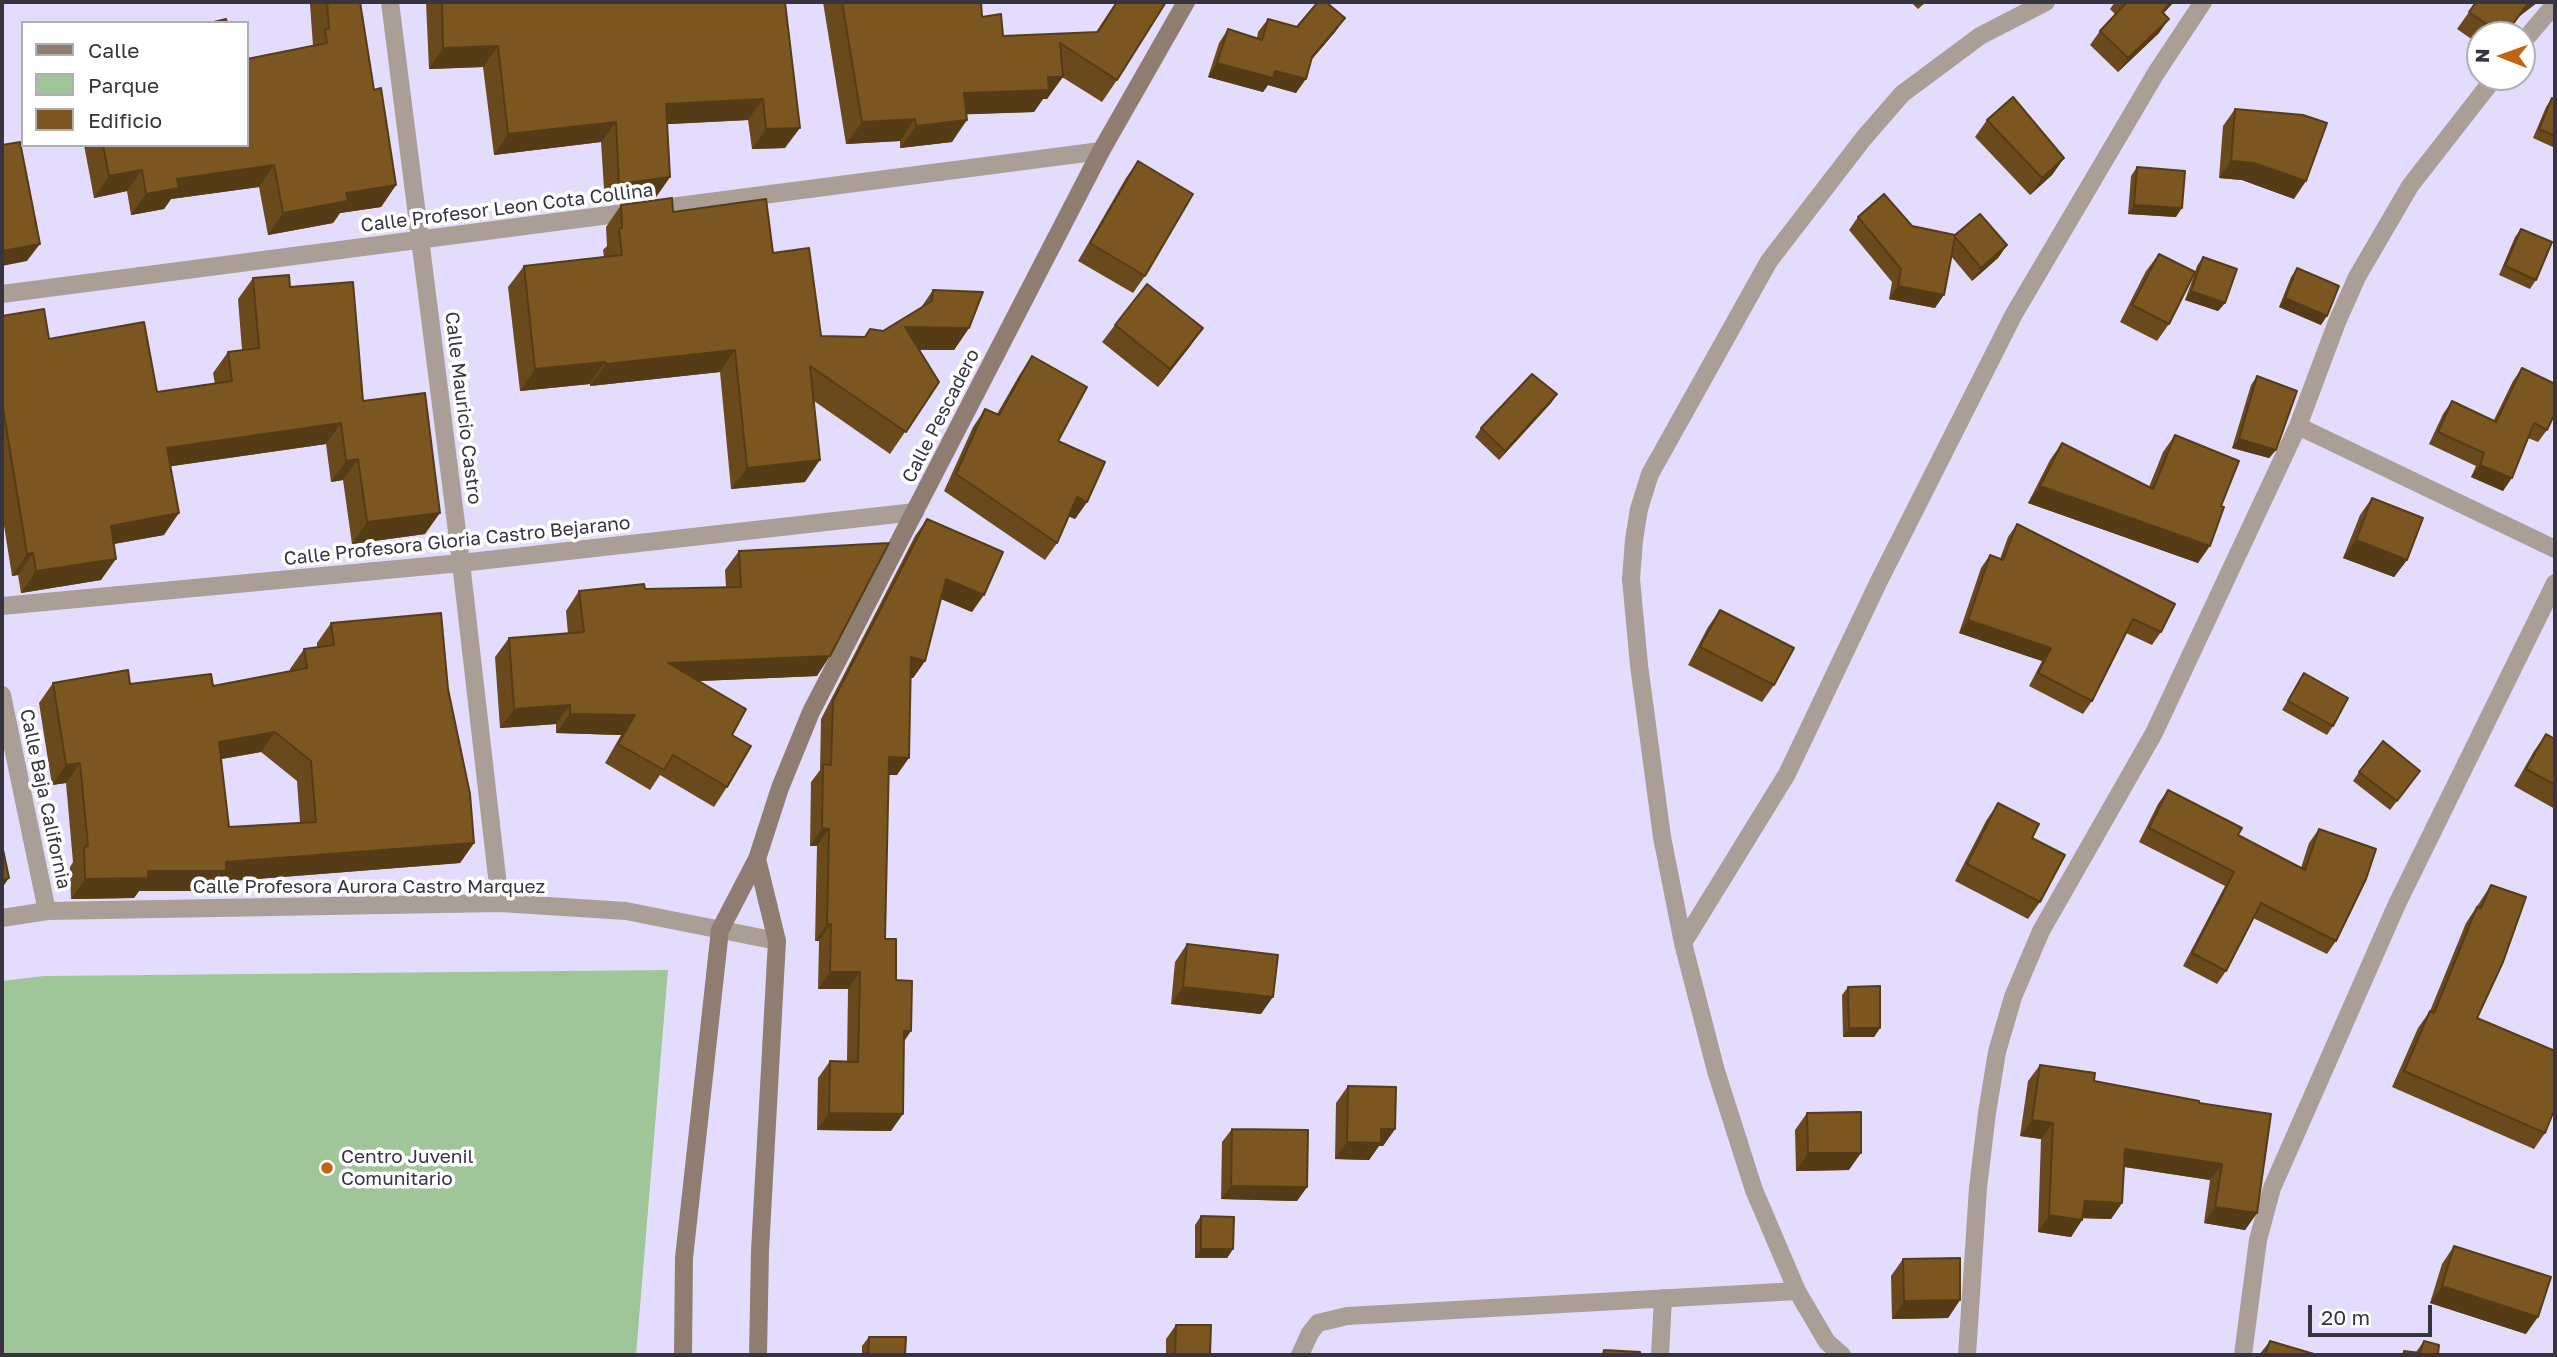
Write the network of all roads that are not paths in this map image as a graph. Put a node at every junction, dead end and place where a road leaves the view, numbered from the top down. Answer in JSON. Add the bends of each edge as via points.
{"nodes":[{"id":1,"x":390,"y":2,"type":"edge"},
{"id":2,"x":1186,"y":2,"type":"edge"},
{"id":3,"x":2046,"y":2,"type":"edge"},
{"id":4,"x":2203,"y":2,"type":"edge"},
{"id":5,"x":2555,"y":4,"type":"edge"},
{"id":6,"x":2536,"y":26,"type":"edge"},
{"id":7,"x":2484,"y":91,"type":"edge"},
{"id":8,"x":1101,"y":151,"type":"junction"},
{"id":9,"x":420,"y":240,"type":"junction"},
{"id":10,"x":2,"y":294,"type":"edge"},
{"id":11,"x":2298,"y":426,"type":"junction"},
{"id":12,"x":915,"y":512,"type":"junction"},
{"id":13,"x":2555,"y":549,"type":"edge"},
{"id":14,"x":461,"y":563,"type":"junction"},
{"id":15,"x":2555,"y":583,"type":"edge"},
{"id":16,"x":2,"y":607,"type":"edge"},
{"id":17,"x":2,"y":695,"type":"edge"},
{"id":18,"x":757,"y":859,"type":"junction"},
{"id":19,"x":500,"y":903,"type":"junction"},
{"id":20,"x":47,"y":911,"type":"junction"},
{"id":21,"x":2,"y":918,"type":"edge"},
{"id":22,"x":720,"y":930,"type":"junction"},
{"id":23,"x":777,"y":941,"type":"junction"},
{"id":24,"x":1683,"y":943,"type":"junction"},
{"id":25,"x":1797,"y":1291,"type":"junction"},
{"id":26,"x":1663,"y":1298,"type":"junction"},
{"id":27,"x":683,"y":1355,"type":"edge"},
{"id":28,"x":758,"y":1355,"type":"edge"},
{"id":29,"x":1300,"y":1355,"type":"edge"},
{"id":30,"x":1660,"y":1355,"type":"edge"},
{"id":31,"x":1842,"y":1355,"type":"edge"},
{"id":32,"x":1967,"y":1355,"type":"edge"},
{"id":33,"x":2243,"y":1355,"type":"edge"}],
"edges":[{"from":1,"to":9,"type":"street","name":"Calle Mauricio Castro"},
{"from":2,"to":8,"type":"street","name":"Calle Pescadero"},
{"from":3,"to":24,"type":"street","via":[[1980,36],[1913,85],[1863,139],[1769,261],[1650,474],[1639,509],[1631,579],[1649,747]]},
{"from":4,"to":24,"type":"street","via":[[2014,314],[1787,774]]},
{"from":5,"to":6,"type":"street"},
{"from":7,"to":11,"type":"street","via":[[2382,231],[2337,322]]},
{"from":8,"to":9,"type":"street","name":"Calle Profesor Leon Cota Collina"},
{"from":8,"to":12,"type":"street","name":"Calle Pescadero"},
{"from":9,"to":10,"type":"street","name":"Calle Profesor Leon Cota Collina"},
{"from":9,"to":14,"type":"street","name":"Calle Mauricio Castro"},
{"from":11,"to":13,"type":"street"},
{"from":11,"to":32,"type":"street","via":[[2154,733],[2041,931],[2013,997],[1997,1052],[1987,1113]]},
{"from":12,"to":14,"type":"street","name":"Calle Profesora Gloria Castro Bejarano"},
{"from":12,"to":18,"type":"street","name":"Calle Pescadero","via":[[811,712]]},
{"from":14,"to":16,"type":"street","name":"Calle Profesora Gloria Castro Bejarano"},
{"from":14,"to":19,"type":"street","name":"Calle Mauricio Castro"},
{"from":15,"to":33,"type":"street","via":[[2397,904],[2272,1188],[2256,1253]]},
{"from":17,"to":20,"type":"street","name":"Calle Baja California"},
{"from":18,"to":22,"type":"street","name":"Calle Pescadero"},
{"from":18,"to":23,"type":"street"},
{"from":19,"to":20,"type":"street","name":"Calle Profesora Aurora Castro Marquez"},
{"from":19,"to":22,"type":"street","name":"Calle Profesora Aurora Castro Marquez","via":[[626,911]]},
{"from":20,"to":21,"type":"street","name":"Calle Profesora Aurora Castro Marquez"},
{"from":22,"to":23,"type":"street","name":"Calle Profesora Aurora Castro Marquez"},
{"from":22,"to":27,"type":"street","via":[[684,1258]]},
{"from":23,"to":28,"type":"street"},
{"from":24,"to":25,"type":"street","via":[[1716,1071],[1754,1189]]},
{"from":25,"to":26,"type":"street"},
{"from":25,"to":31,"type":"street","via":[[1826,1342]]},
{"from":26,"to":29,"type":"street","via":[[1331,1318],[1318,1323]]},
{"from":26,"to":30,"type":"street"}]}
